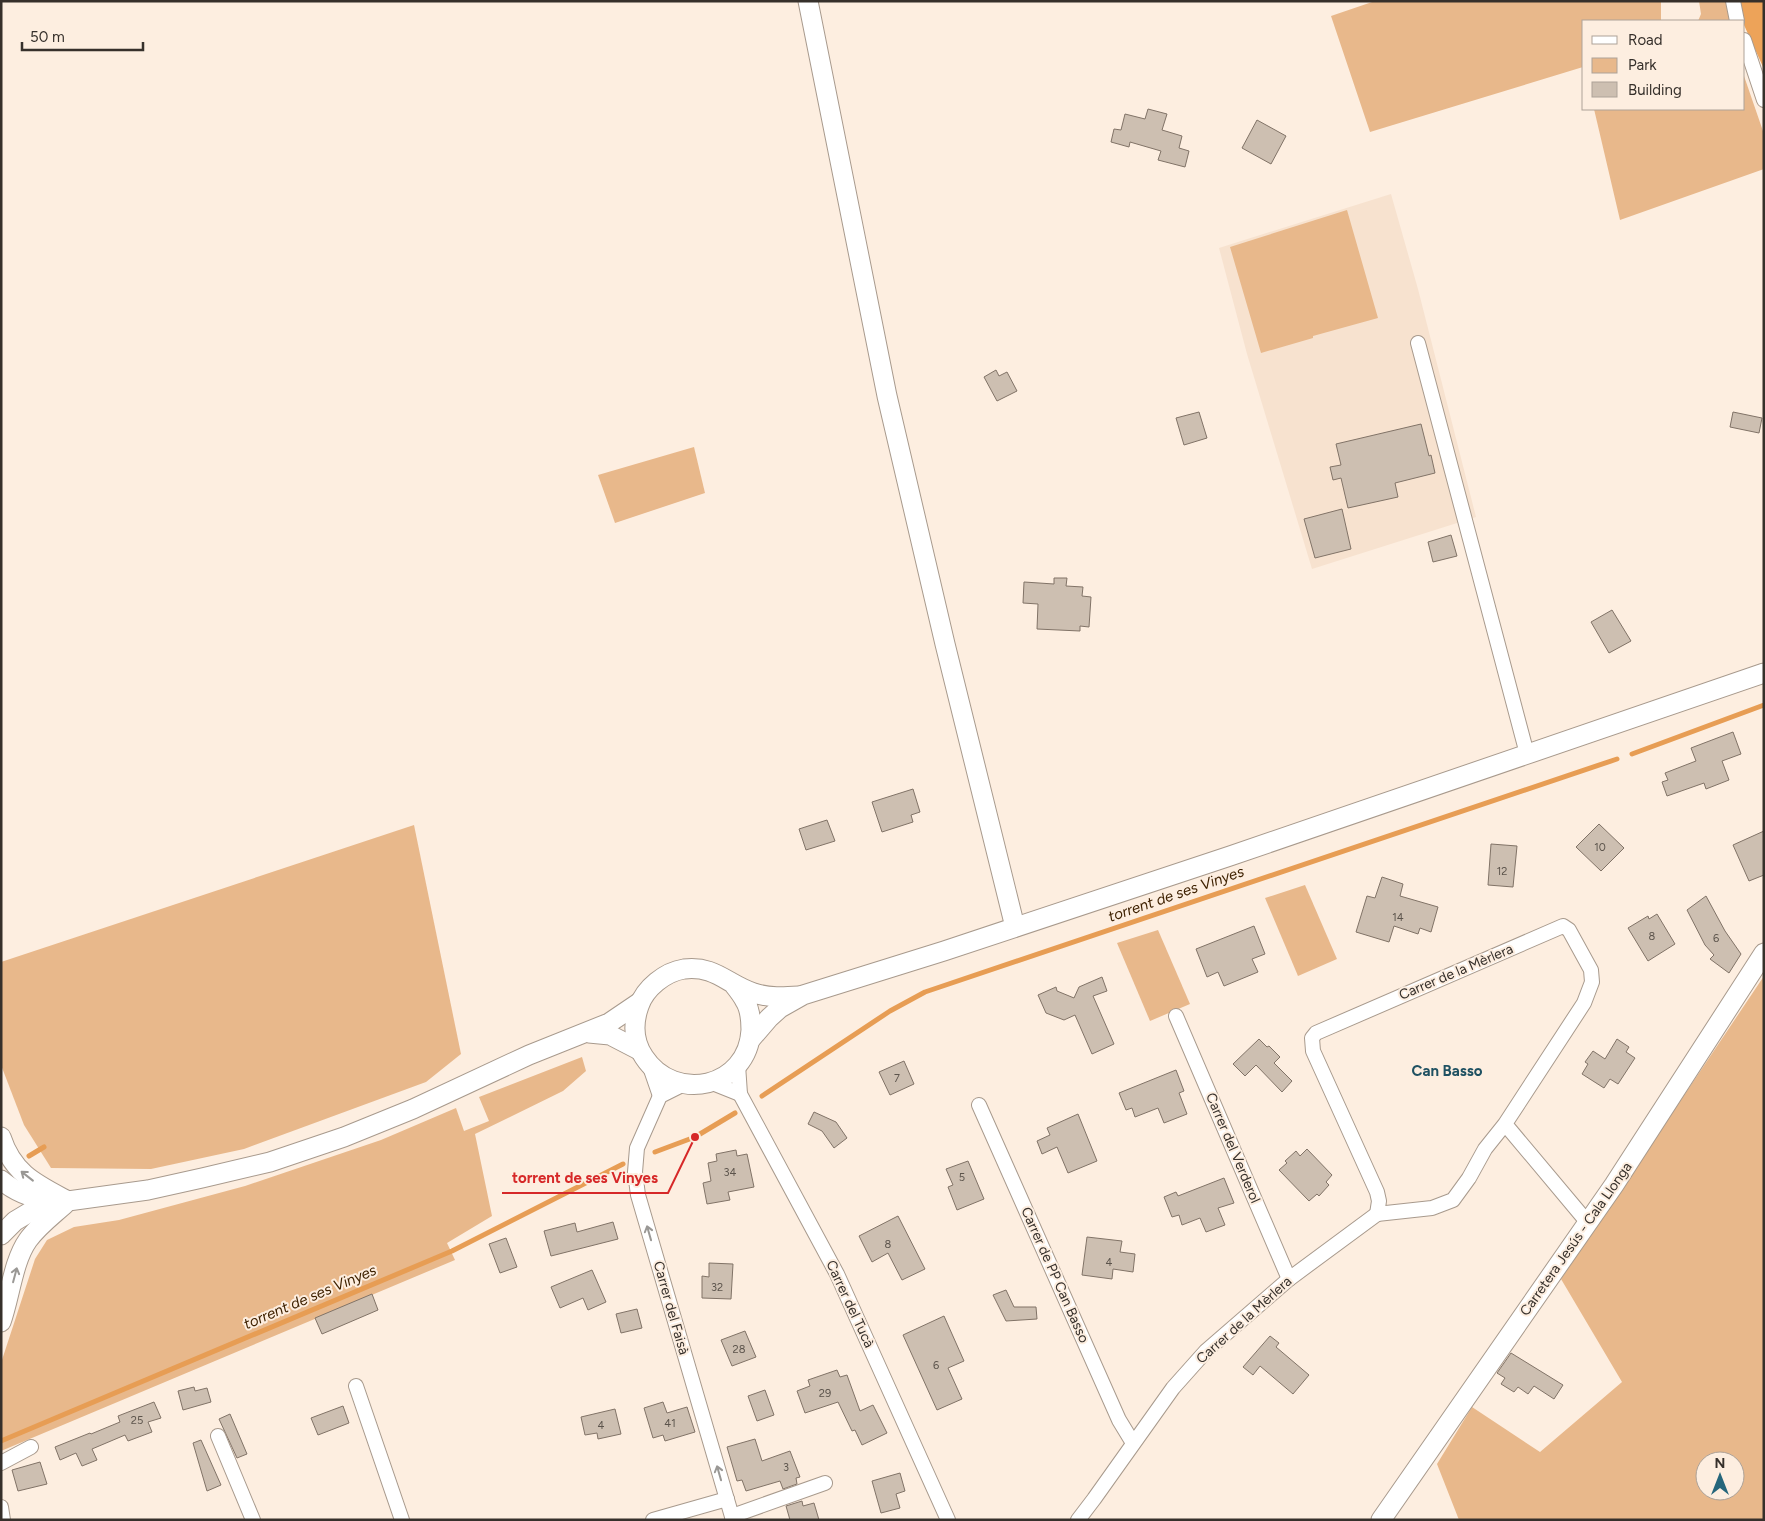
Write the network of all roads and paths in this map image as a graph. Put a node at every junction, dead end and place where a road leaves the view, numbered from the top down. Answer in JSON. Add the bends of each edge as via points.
{"nodes":[{"id":1,"x":808,"y":1,"type":"edge"},
{"id":2,"x":1733,"y":1,"type":"edge"},
{"id":3,"x":1738,"y":20,"type":"edge"},
{"id":4,"x":1745,"y":43,"type":"edge"},
{"id":5,"x":1764,"y":100,"type":"edge"},
{"id":6,"x":1418,"y":343,"type":"dead end"},
{"id":7,"x":1764,"y":673,"type":"edge"},
{"id":8,"x":1527,"y":754,"type":"junction"},
{"id":9,"x":1015,"y":927,"type":"junction"},
{"id":10,"x":1764,"y":953,"type":"edge"},
{"id":11,"x":734,"y":985,"type":"junction"},
{"id":12,"x":803,"y":995,"type":"junction"},
{"id":13,"x":640,"y":1002,"type":"junction"},
{"id":14,"x":1176,"y":1016,"type":"dead end"},
{"id":15,"x":589,"y":1033,"type":"junction"},
{"id":16,"x":750,"y":1040,"type":"junction"},
{"id":17,"x":639,"y":1050,"type":"junction"},
{"id":18,"x":738,"y":1065,"type":"junction"},
{"id":19,"x":650,"y":1066,"type":"junction"},
{"id":20,"x":710,"y":1082,"type":"junction"},
{"id":21,"x":684,"y":1084,"type":"junction"},
{"id":22,"x":740,"y":1094,"type":"junction"},
{"id":23,"x":660,"y":1096,"type":"junction"},
{"id":24,"x":979,"y":1105,"type":"dead end"},
{"id":25,"x":1505,"y":1124,"type":"junction"},
{"id":26,"x":1,"y":1136,"type":"edge"},
{"id":27,"x":1,"y":1180,"type":"edge"},
{"id":28,"x":68,"y":1202,"type":"junction"},
{"id":29,"x":1377,"y":1214,"type":"junction"},
{"id":30,"x":1588,"y":1223,"type":"junction"},
{"id":31,"x":1,"y":1235,"type":"edge"},
{"id":32,"x":1290,"y":1279,"type":"junction"},
{"id":33,"x":1,"y":1322,"type":"edge"},
{"id":34,"x":356,"y":1386,"type":"dead end"},
{"id":35,"x":218,"y":1436,"type":"dead end"},
{"id":36,"x":1133,"y":1443,"type":"junction"},
{"id":37,"x":31,"y":1447,"type":"dead end"},
{"id":38,"x":1,"y":1463,"type":"edge"},
{"id":39,"x":825,"y":1483,"type":"dead end"},
{"id":40,"x":727,"y":1499,"type":"junction"},
{"id":41,"x":1,"y":1507,"type":"edge"},
{"id":42,"x":732,"y":1518,"type":"edge"},
{"id":43,"x":3,"y":1520,"type":"edge"},
{"id":44,"x":253,"y":1520,"type":"edge"},
{"id":45,"x":402,"y":1520,"type":"edge"},
{"id":46,"x":653,"y":1520,"type":"edge"},
{"id":47,"x":948,"y":1520,"type":"edge"},
{"id":48,"x":1078,"y":1520,"type":"edge"},
{"id":49,"x":1381,"y":1520,"type":"edge"}],
"edges":[{"from":1,"to":9,"type":"main road","via":[[887,396]]},
{"from":2,"to":3,"type":"street"},
{"from":4,"to":5,"type":"street"},
{"from":6,"to":8,"type":"street"},
{"from":7,"to":8,"type":"main road"},
{"from":8,"to":9,"type":"main road"},
{"from":9,"to":12,"type":"main road"},
{"from":10,"to":30,"type":"main road","name":"Carretera Jesús - Cala Llonga"},
{"from":11,"to":12,"type":"main road","via":[[765,996]]},
{"from":11,"to":13,"type":"main road","via":[[719,974],[683,969],[651,986]]},
{"from":11,"to":16,"type":"main road","via":[[746,1001],[751,1020]]},
{"from":12,"to":16,"type":"main road","via":[[780,1008]]},
{"from":13,"to":15,"type":"main road"},
{"from":13,"to":17,"type":"main road","via":[[635,1018]]},
{"from":14,"to":32,"type":"street","name":"Carrer del Verderol"},
{"from":15,"to":17,"type":"main road","via":[[610,1035]]},
{"from":15,"to":28,"type":"main road","via":[[529,1055],[344,1137],[270,1162],[148,1190]]},
{"from":16,"to":18,"type":"main road"},
{"from":17,"to":19,"type":"main road"},
{"from":18,"to":20,"type":"main road","via":[[728,1074]]},
{"from":18,"to":22,"type":"street","name":"Carrer del Tucà"},
{"from":19,"to":21,"type":"main road","via":[[666,1079]]},
{"from":19,"to":23,"type":"street"},
{"from":20,"to":21,"type":"main road"},
{"from":20,"to":22,"type":"street"},
{"from":21,"to":23,"type":"street"},
{"from":22,"to":47,"type":"street","name":"Carrer del Tucà","via":[[837,1274]]},
{"from":40,"to":23,"type":"street","name":"Carrer del Faisà","one_way":true,"via":[[638,1195],[635,1172],[638,1148]]},
{"from":24,"to":36,"type":"street","name":"Carrer de PP Can Basso","via":[[1119,1420]]},
{"from":25,"to":29,"type":"street","name":"Carrer de la Mèrlera","via":[[1453,1200],[1432,1208]]},
{"from":25,"to":29,"type":"street","name":"Carrer de la Mèrlera","via":[[1584,1003],[1592,982],[1591,970],[1569,930],[1563,926],[1316,1033],[1312,1038],[1314,1052],[1377,1192]]},
{"from":25,"to":30,"type":"street"},
{"from":28,"to":26,"type":"main road","one_way":true,"via":[[23,1174],[13,1163]]},
{"from":27,"to":28,"type":"main road","via":[[26,1196]]},
{"from":28,"to":31,"type":"main road","via":[[30,1212]]},
{"from":33,"to":28,"type":"main road","one_way":true,"via":[[21,1252],[39,1227]]},
{"from":29,"to":32,"type":"street","name":"Carrer de la Mèrlera"},
{"from":30,"to":49,"type":"main road","name":"Carretera Jesús - Cala Llonga"},
{"from":32,"to":36,"type":"street","name":"Carrer de la Mèrlera","via":[[1206,1351],[1173,1388]]},
{"from":34,"to":45,"type":"street"},
{"from":35,"to":44,"type":"street"},
{"from":36,"to":48,"type":"street","name":"Carrer de la Mèrlera"},
{"from":37,"to":38,"type":"street"},
{"from":39,"to":42,"type":"street"},
{"from":40,"to":42,"type":"street","name":"Carrer del Faisà"},
{"from":40,"to":46,"type":"street"},
{"from":41,"to":43,"type":"street"}]}
